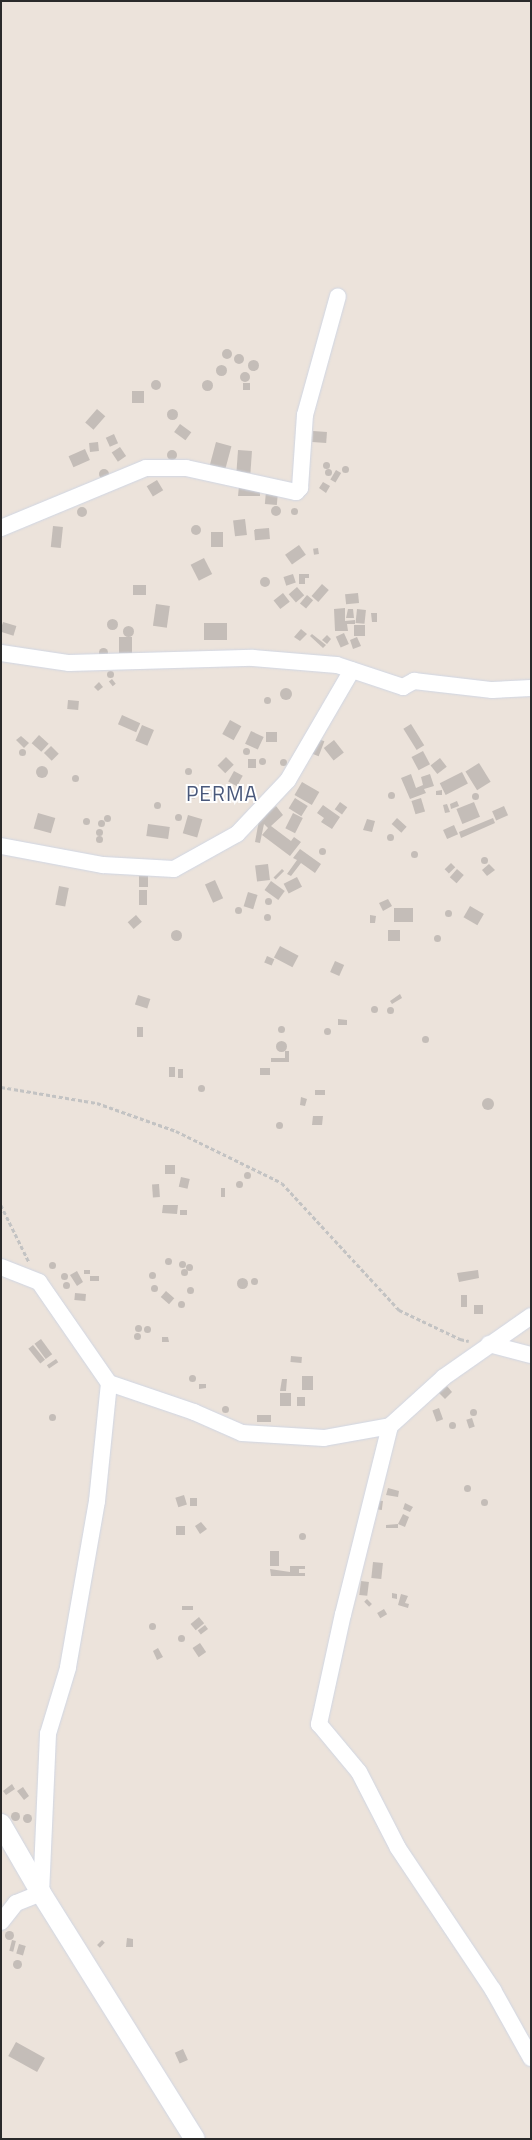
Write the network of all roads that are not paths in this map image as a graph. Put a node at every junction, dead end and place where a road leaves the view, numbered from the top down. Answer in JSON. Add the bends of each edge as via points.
{"nodes":[{"id":1,"x":338,"y":296,"type":"dead end"},
{"id":2,"x":1,"y":528,"type":"edge"},
{"id":3,"x":1,"y":653,"type":"edge"},
{"id":4,"x":352,"y":670,"type":"junction"},
{"id":5,"x":531,"y":688,"type":"edge"},
{"id":6,"x":1,"y":846,"type":"edge"},
{"id":7,"x":1,"y":1267,"type":"edge"},
{"id":8,"x":531,"y":1316,"type":"edge"},
{"id":9,"x":489,"y":1344,"type":"junction"},
{"id":10,"x":531,"y":1355,"type":"edge"},
{"id":11,"x":109,"y":1383,"type":"junction"},
{"id":12,"x":390,"y":1426,"type":"junction"},
{"id":13,"x":1,"y":1824,"type":"edge"},
{"id":14,"x":41,"y":1893,"type":"junction"},
{"id":15,"x":1,"y":1922,"type":"edge"},
{"id":16,"x":531,"y":2058,"type":"edge"},
{"id":17,"x":195,"y":2139,"type":"edge"}],
"edges":[{"from":1,"to":2,"type":"street","via":[[305,415],[300,488],[296,492],[186,468],[146,468]]},
{"from":3,"to":4,"type":"street","via":[[70,663],[253,658],[337,665]]},
{"from":4,"to":5,"type":"street","via":[[403,687],[414,681],[492,690]]},
{"from":4,"to":6,"type":"street","via":[[288,780],[236,834],[174,869],[103,865]]},
{"from":7,"to":11,"type":"street","via":[[39,1282]]},
{"from":8,"to":9,"type":"street"},
{"from":9,"to":10,"type":"street"},
{"from":9,"to":12,"type":"street","via":[[444,1378]]},
{"from":11,"to":12,"type":"street","via":[[194,1412],[242,1433],[324,1438]]},
{"from":11,"to":14,"type":"street","via":[[94,1521],[68,1668],[48,1734]]},
{"from":12,"to":16,"type":"street","via":[[319,1724],[359,1772],[398,1848],[493,1990]]},
{"from":13,"to":14,"type":"street"},
{"from":14,"to":15,"type":"street","via":[[16,1903]]},
{"from":14,"to":17,"type":"street"}]}
